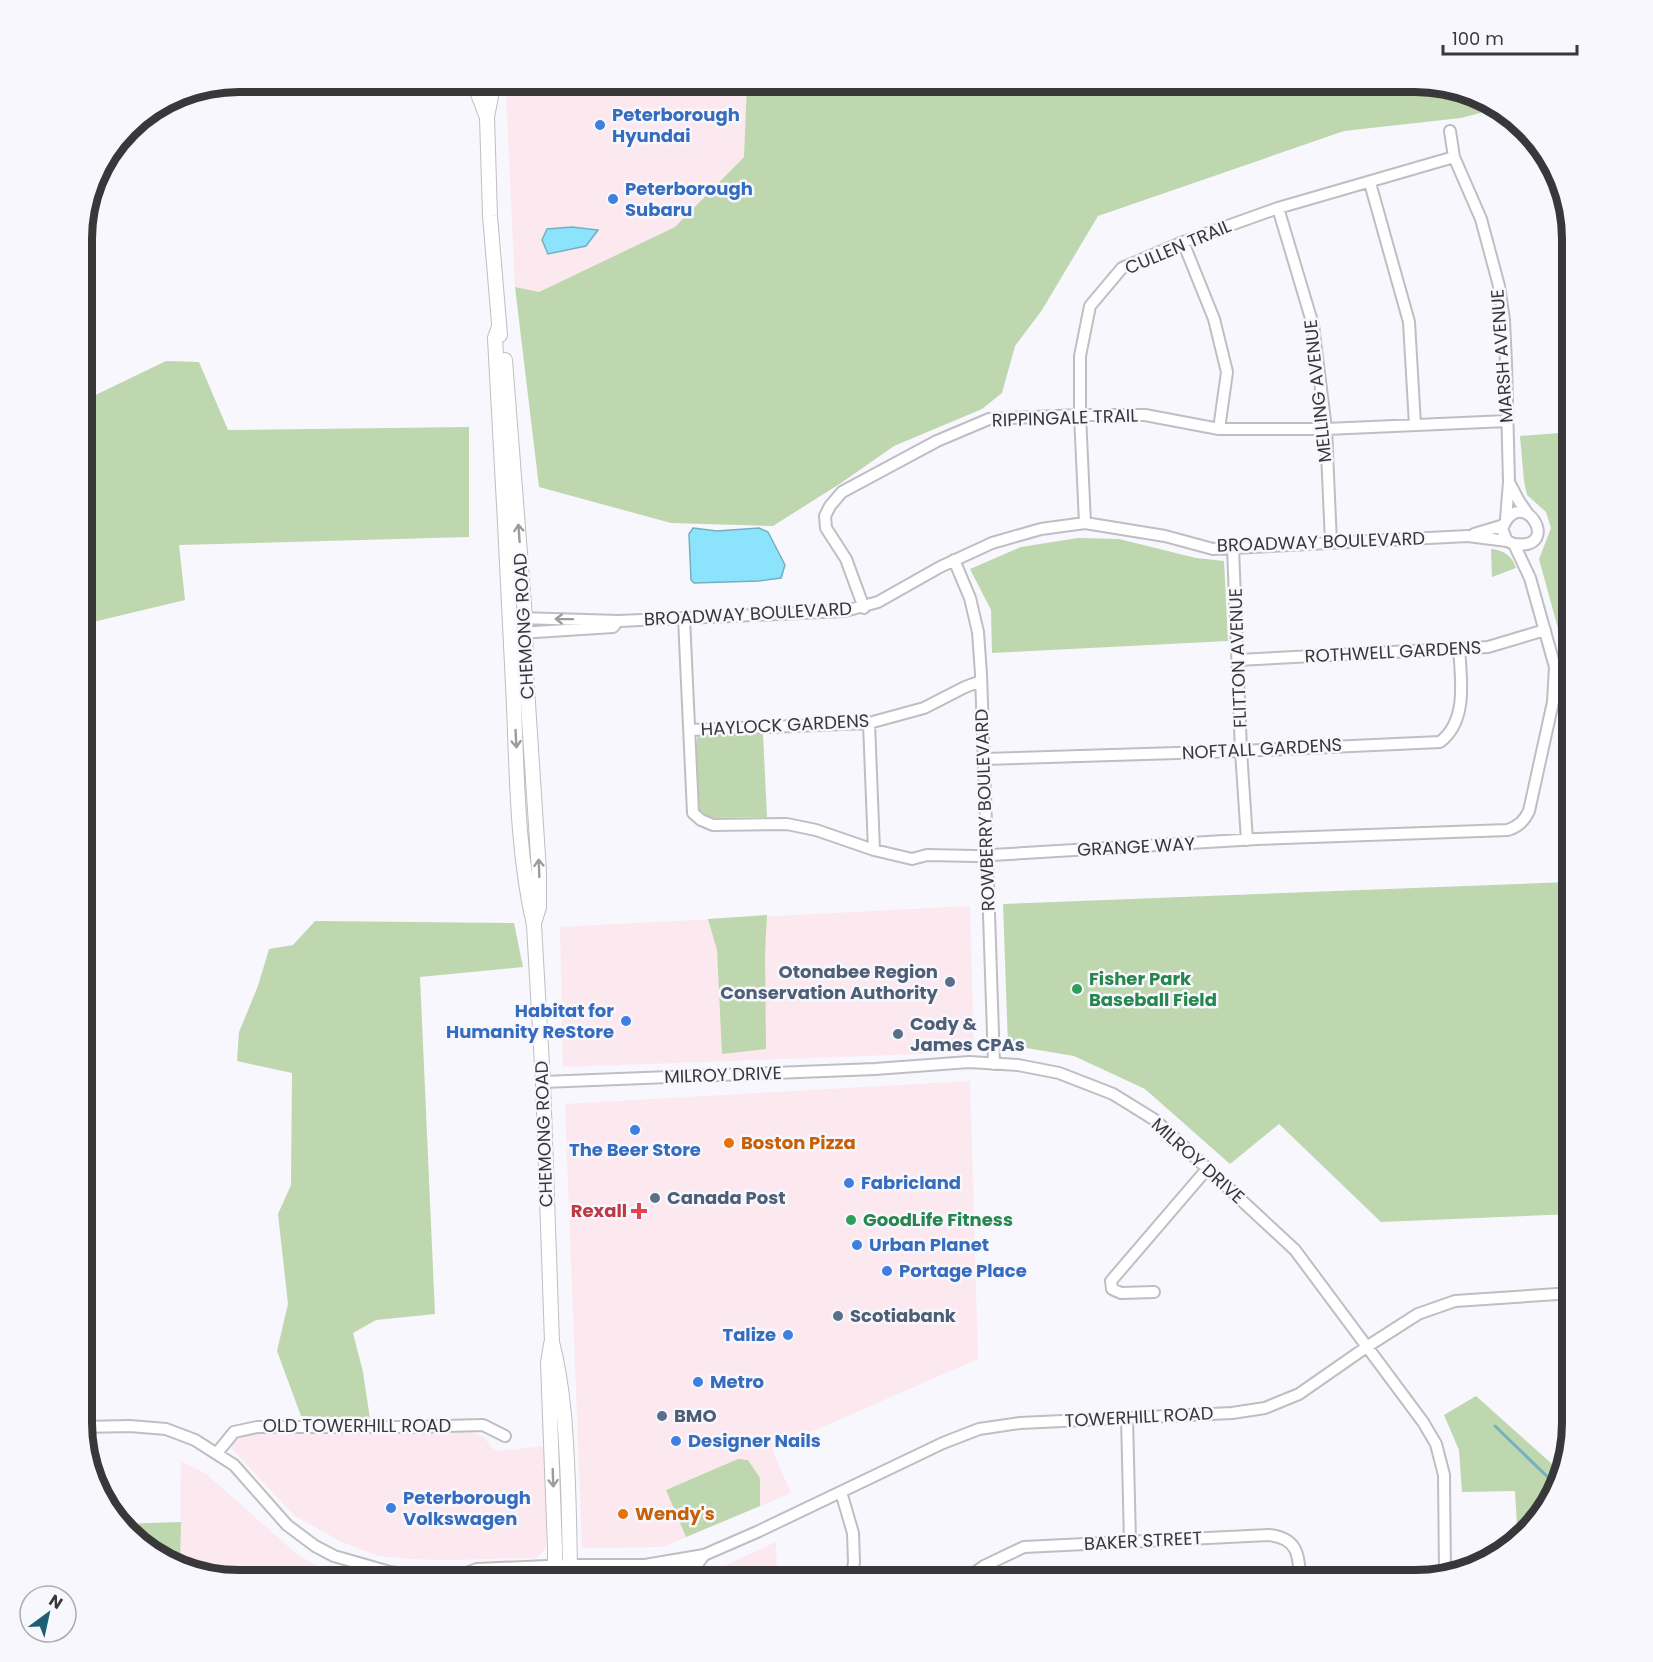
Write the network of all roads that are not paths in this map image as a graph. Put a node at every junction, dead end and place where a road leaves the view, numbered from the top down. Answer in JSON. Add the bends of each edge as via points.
{"nodes":[{"id":1,"x":478,"y":92,"type":"edge"},
{"id":2,"x":490,"y":92,"type":"edge"},
{"id":3,"x":487,"y":117,"type":"junction"},
{"id":4,"x":1450,"y":131,"type":"dead end"},
{"id":5,"x":1454,"y":157,"type":"junction"},
{"id":6,"x":1370,"y":183,"type":"junction"},
{"id":7,"x":1278,"y":208,"type":"junction"},
{"id":8,"x":1183,"y":242,"type":"junction"},
{"id":9,"x":499,"y":327,"type":"junction"},
{"id":10,"x":1080,"y":415,"type":"junction"},
{"id":11,"x":1507,"y":421,"type":"junction"},
{"id":12,"x":1415,"y":425,"type":"junction"},
{"id":13,"x":1219,"y":429,"type":"junction"},
{"id":14,"x":1326,"y":429,"type":"junction"},
{"id":15,"x":1509,"y":482,"type":"junction"},
{"id":16,"x":1528,"y":514,"type":"junction"},
{"id":17,"x":1505,"y":522,"type":"junction"},
{"id":18,"x":1085,"y":523,"type":"junction"},
{"id":19,"x":1468,"y":536,"type":"junction"},
{"id":20,"x":1534,"y":541,"type":"junction"},
{"id":21,"x":1331,"y":543,"type":"junction"},
{"id":22,"x":1511,"y":543,"type":"junction"},
{"id":23,"x":1233,"y":548,"type":"junction"},
{"id":24,"x":954,"y":560,"type":"junction"},
{"id":25,"x":1527,"y":572,"type":"junction"},
{"id":26,"x":864,"y":608,"type":"junction"},
{"id":27,"x":510,"y":618,"type":"junction"},
{"id":28,"x":525,"y":618,"type":"junction"},
{"id":29,"x":684,"y":618,"type":"junction"},
{"id":30,"x":619,"y":621,"type":"junction"},
{"id":31,"x":1545,"y":630,"type":"junction"},
{"id":32,"x":525,"y":633,"type":"junction"},
{"id":33,"x":511,"y":634,"type":"junction"},
{"id":34,"x":1459,"y":648,"type":"junction"},
{"id":35,"x":1238,"y":660,"type":"junction"},
{"id":36,"x":981,"y":681,"type":"junction"},
{"id":37,"x":869,"y":723,"type":"junction"},
{"id":38,"x":690,"y":730,"type":"junction"},
{"id":39,"x":1241,"y":751,"type":"junction"},
{"id":40,"x":984,"y":759,"type":"junction"},
{"id":41,"x":1247,"y":840,"type":"junction"},
{"id":42,"x":874,"y":850,"type":"junction"},
{"id":43,"x":987,"y":854,"type":"junction"},
{"id":44,"x":534,"y":926,"type":"junction"},
{"id":45,"x":994,"y":1064,"type":"junction"},
{"id":46,"x":543,"y":1082,"type":"junction"},
{"id":47,"x":1207,"y":1169,"type":"junction"},
{"id":48,"x":1154,"y":1292,"type":"dead end"},
{"id":49,"x":1562,"y":1294,"type":"edge"},
{"id":50,"x":552,"y":1342,"type":"junction"},
{"id":51,"x":1368,"y":1346,"type":"junction"},
{"id":52,"x":1127,"y":1417,"type":"junction"},
{"id":53,"x":92,"y":1427,"type":"edge"},
{"id":54,"x":505,"y":1436,"type":"dead end"},
{"id":55,"x":217,"y":1453,"type":"junction"},
{"id":56,"x":840,"y":1492,"type":"junction"},
{"id":57,"x":1130,"y":1542,"type":"junction"},
{"id":58,"x":1445,"y":1567,"type":"edge"},
{"id":59,"x":383,"y":1570,"type":"edge"},
{"id":60,"x":474,"y":1570,"type":"edge"},
{"id":61,"x":493,"y":1570,"type":"edge"},
{"id":62,"x":555,"y":1570,"type":"edge"},
{"id":63,"x":570,"y":1570,"type":"edge"},
{"id":64,"x":603,"y":1570,"type":"edge"},
{"id":65,"x":853,"y":1570,"type":"edge"},
{"id":66,"x":977,"y":1570,"type":"edge"},
{"id":67,"x":1299,"y":1570,"type":"edge"}],
"edges":[{"from":1,"to":3,"type":"main road","name":"CHEMONG ROAD"},
{"from":2,"to":3,"type":"main road","name":"CHEMONG ROAD"},
{"from":3,"to":9,"type":"main road","name":"CHEMONG ROAD"},
{"from":4,"to":5,"type":"street","name":"MARSH AVENUE"},
{"from":5,"to":6,"type":"street","name":"CULLEN TRAIL"},
{"from":5,"to":11,"type":"street","name":"MARSH AVENUE","via":[[1481,219],[1499,286]]},
{"from":6,"to":7,"type":"street","name":"CULLEN TRAIL"},
{"from":6,"to":12,"type":"street","via":[[1409,322]]},
{"from":7,"to":8,"type":"street","name":"CULLEN TRAIL"},
{"from":7,"to":14,"type":"street","name":"MELLING AVENUE","via":[[1313,325]]},
{"from":8,"to":10,"type":"street","name":"CULLEN TRAIL","via":[[1122,268],[1090,306],[1080,356]]},
{"from":8,"to":13,"type":"street","via":[[1214,319],[1227,372]]},
{"from":9,"to":27,"type":"main road","name":"CHEMONG ROAD","via":[[495,338]]},
{"from":28,"to":9,"type":"main road","name":"CHEMONG ROAD","one_way":true,"via":[[505,355]]},
{"from":10,"to":13,"type":"street","name":"RIPPINGALE TRAIL","via":[[1145,415]]},
{"from":10,"to":18,"type":"street","name":"CULLEN TRAIL"},
{"from":10,"to":26,"type":"street","name":"RIPPINGALE TRAIL","via":[[989,419],[937,441],[842,492],[825,516],[826,528],[846,558]]},
{"from":11,"to":12,"type":"street","name":"RIPPINGALE TRAIL"},
{"from":11,"to":15,"type":"street","name":"MARSH AVENUE"},
{"from":12,"to":14,"type":"street","name":"RIPPINGALE TRAIL"},
{"from":13,"to":14,"type":"street","name":"RIPPINGALE TRAIL"},
{"from":14,"to":21,"type":"street","name":"MELLING AVENUE"},
{"from":15,"to":16,"type":"street","name":"MARSH AVENUE"},
{"from":15,"to":17,"type":"street","name":"MARSH AVENUE"},
{"from":16,"to":17,"type":"street","via":[[1517,512]]},
{"from":16,"to":20,"type":"street","via":[[1536,521]]},
{"from":17,"to":19,"type":"street","name":"BROADWAY BOULEVARD"},
{"from":17,"to":22,"type":"street","via":[[1503,534]]},
{"from":18,"to":23,"type":"street","name":"BROADWAY BOULEVARD","via":[[1165,536],[1213,549]]},
{"from":18,"to":24,"type":"street","name":"BROADWAY BOULEVARD","via":[[1021,534]]},
{"from":19,"to":21,"type":"street","name":"BROADWAY BOULEVARD"},
{"from":19,"to":22,"type":"street","name":"BROADWAY BOULEVARD"},
{"from":20,"to":22,"type":"street","via":[[1524,546]]},
{"from":20,"to":25,"type":"street","name":"GRANGE WAY"},
{"from":21,"to":23,"type":"street","name":"BROADWAY BOULEVARD"},
{"from":22,"to":25,"type":"street","name":"GRANGE WAY"},
{"from":23,"to":35,"type":"street","name":"FLITTON AVENUE"},
{"from":24,"to":26,"type":"street","name":"BROADWAY BOULEVARD"},
{"from":24,"to":36,"type":"street","name":"ROWBERRY BOULEVARD","via":[[970,598]]},
{"from":25,"to":31,"type":"street","name":"GRANGE WAY"},
{"from":26,"to":29,"type":"street","name":"BROADWAY BOULEVARD"},
{"from":27,"to":28,"type":"street","name":"BROADWAY BOULEVARD"},
{"from":27,"to":33,"type":"main road","name":"CHEMONG ROAD"},
{"from":30,"to":28,"type":"street","name":"BROADWAY BOULEVARD","one_way":true},
{"from":28,"to":32,"type":"main road","name":"CHEMONG ROAD"},
{"from":29,"to":30,"type":"street","name":"BROADWAY BOULEVARD"},
{"from":29,"to":38,"type":"street","name":"GRANGE WAY"},
{"from":30,"to":32,"type":"street","name":"BROADWAY BOULEVARD","via":[[613,627]]},
{"from":31,"to":34,"type":"street","name":"ROTHWELL GARDENS","via":[[1488,647]]},
{"from":31,"to":41,"type":"street","name":"GRANGE WAY","via":[[1555,667],[1553,702],[1529,811],[1518,827]]},
{"from":32,"to":33,"type":"street","name":"BROADWAY BOULEVARD"},
{"from":44,"to":32,"type":"main road","name":"CHEMONG ROAD","one_way":true,"via":[[539,907],[539,871]]},
{"from":33,"to":44,"type":"main road","name":"CHEMONG ROAD","one_way":true,"via":[[522,843]]},
{"from":34,"to":35,"type":"street","name":"ROTHWELL GARDENS"},
{"from":34,"to":39,"type":"street","name":"NOFTALL GARDENS","via":[[1461,682],[1456,722],[1440,742]]},
{"from":35,"to":39,"type":"street","name":"FLITTON AVENUE"},
{"from":36,"to":37,"type":"street","name":"HAYLOCK GARDENS","via":[[924,708]]},
{"from":36,"to":40,"type":"street","name":"ROWBERRY BOULEVARD"},
{"from":37,"to":38,"type":"street","name":"HAYLOCK GARDENS"},
{"from":37,"to":42,"type":"street"},
{"from":38,"to":42,"type":"street","name":"GRANGE WAY","via":[[693,813],[701,820],[713,825],[787,824]]},
{"from":39,"to":40,"type":"street","name":"NOFTALL GARDENS"},
{"from":39,"to":41,"type":"street","name":"FLITTON AVENUE"},
{"from":40,"to":43,"type":"street","name":"ROWBERRY BOULEVARD"},
{"from":41,"to":43,"type":"street","name":"GRANGE WAY"},
{"from":42,"to":43,"type":"street","name":"GRANGE WAY","via":[[912,859]]},
{"from":43,"to":45,"type":"street","name":"ROWBERRY BOULEVARD"},
{"from":44,"to":46,"type":"main road","name":"CHEMONG ROAD"},
{"from":45,"to":46,"type":"street","name":"MILROY DRIVE"},
{"from":45,"to":47,"type":"street","name":"MILROY DRIVE","via":[[1059,1073],[1113,1094],[1155,1120]]},
{"from":46,"to":50,"type":"main road","name":"CHEMONG ROAD"},
{"from":47,"to":48,"type":"street","via":[[1111,1281],[1112,1289],[1121,1293]]},
{"from":47,"to":51,"type":"street","name":"MILROY DRIVE","via":[[1296,1250]]},
{"from":49,"to":51,"type":"street","name":"TOWERHILL ROAD","via":[[1455,1301],[1419,1314]]},
{"from":50,"to":62,"type":"main road","name":"CHEMONG ROAD","one_way":true,"via":[[548,1363]]},
{"from":50,"to":63,"type":"main road","name":"CHEMONG ROAD","via":[[565,1425]]},
{"from":51,"to":52,"type":"street","name":"TOWERHILL ROAD","via":[[1299,1395],[1265,1408]]},
{"from":51,"to":58,"type":"street","name":"MILROY DRIVE","via":[[1436,1444],[1444,1475]]},
{"from":52,"to":56,"type":"street","name":"TOWERHILL ROAD","via":[[979,1429]]},
{"from":52,"to":57,"type":"street"},
{"from":53,"to":55,"type":"street","name":"TOWERHILL ROAD","via":[[166,1428]]},
{"from":54,"to":55,"type":"street","name":"OLD TOWERHILL ROAD","via":[[483,1425],[257,1427],[234,1432]]},
{"from":55,"to":59,"type":"street","name":"TOWERHILL ROAD","via":[[234,1465],[287,1525],[315,1546],[334,1556]]},
{"from":56,"to":64,"type":"street","name":"TOWERHILL ROAD","via":[[704,1555]]},
{"from":56,"to":65,"type":"street","via":[[853,1533]]},
{"from":57,"to":66,"type":"street","name":"BAKER STREET","via":[[1024,1546]]},
{"from":57,"to":67,"type":"street","name":"BAKER STREET","via":[[1269,1534],[1281,1536],[1294,1545]]},
{"from":60,"to":61,"type":"street","name":"TOWERHILL ROAD"}]}
